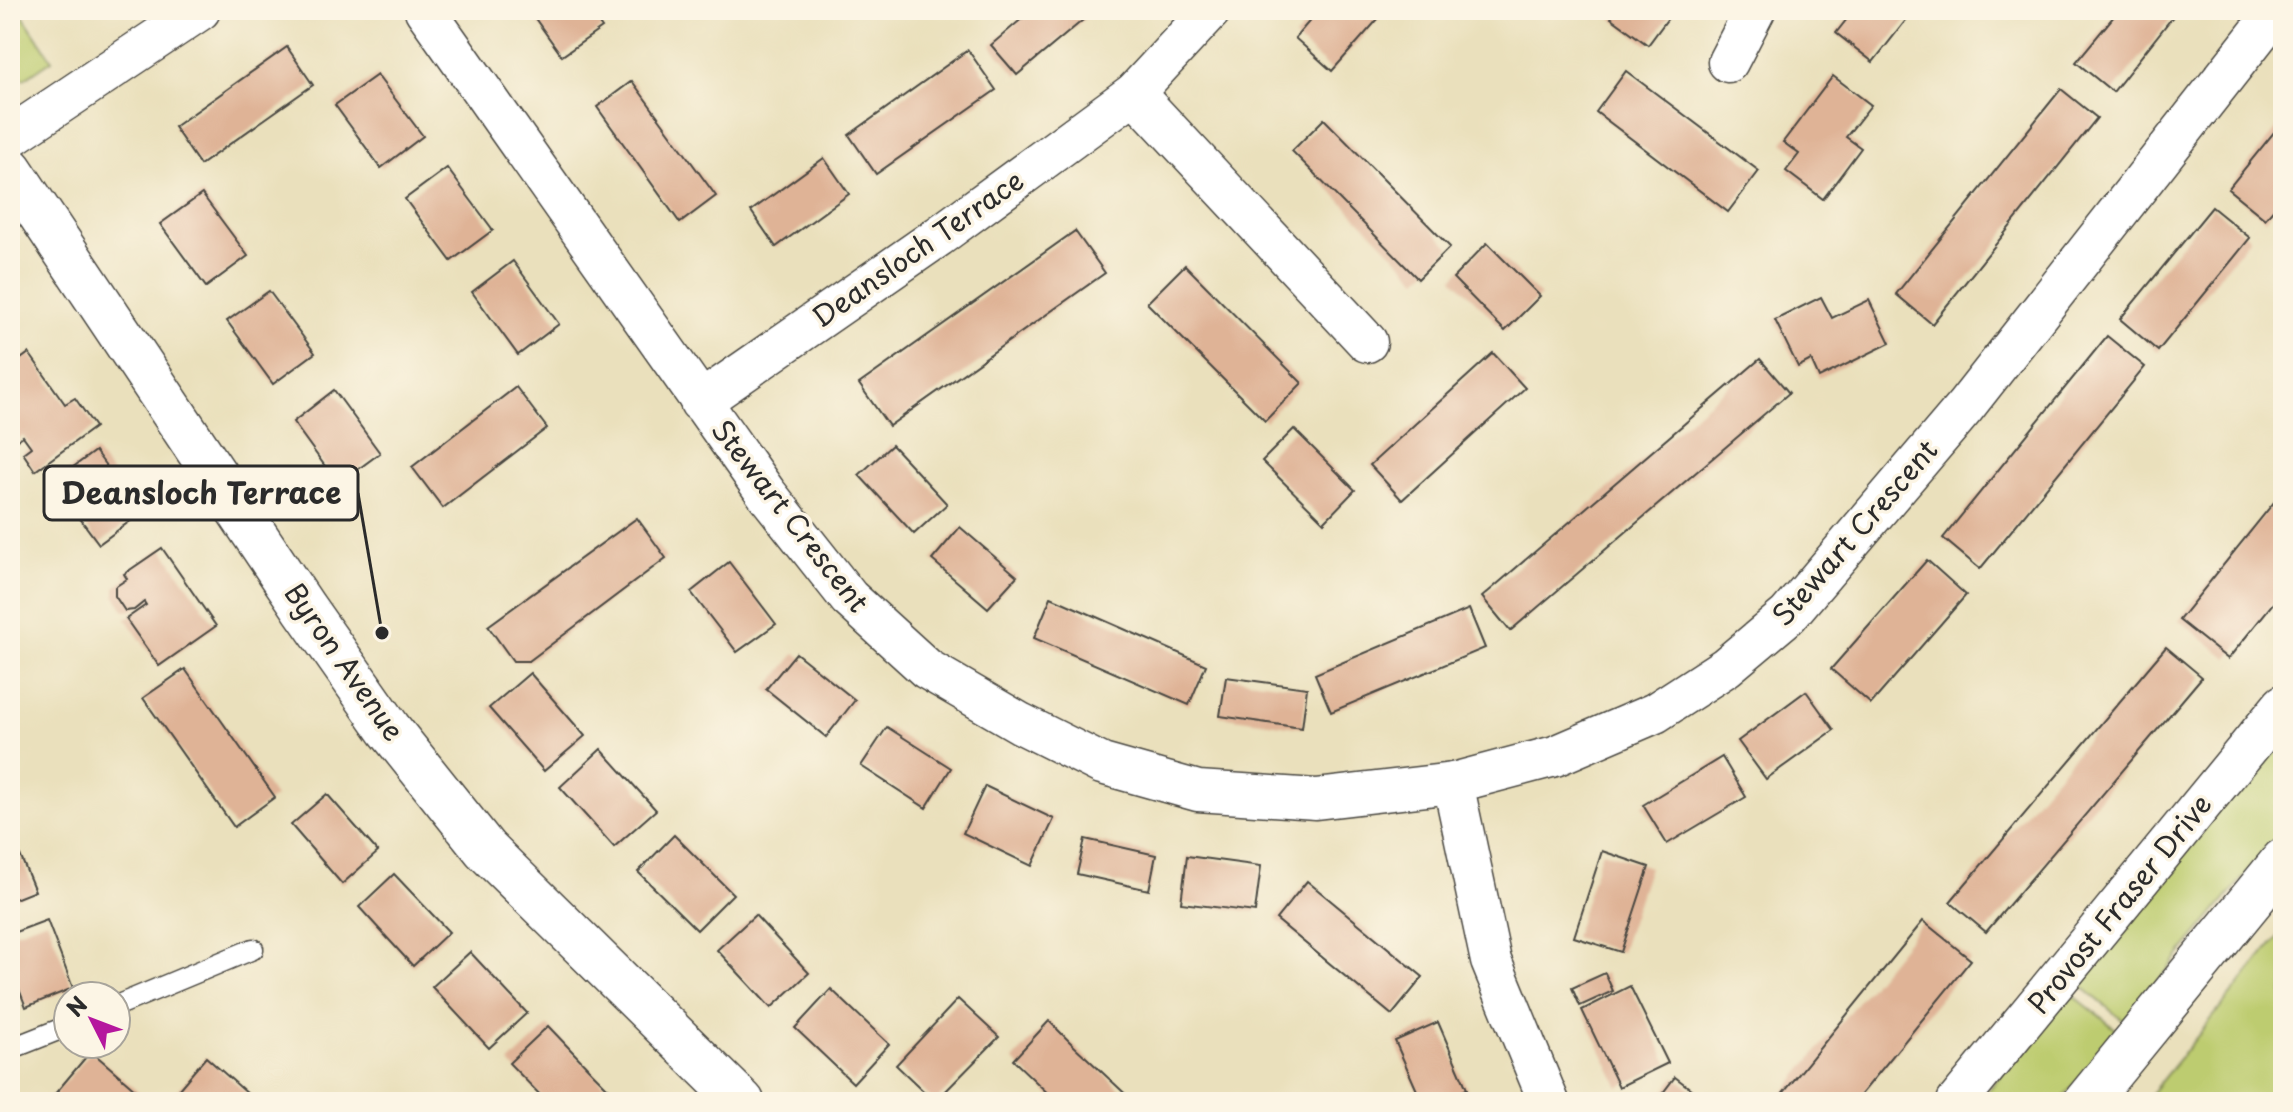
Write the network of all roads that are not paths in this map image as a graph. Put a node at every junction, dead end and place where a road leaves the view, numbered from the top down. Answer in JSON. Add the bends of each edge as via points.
{"nodes":[{"id":1,"x":200,"y":10,"type":"edge"},
{"id":2,"x":425,"y":10,"type":"edge"},
{"id":3,"x":1211,"y":10,"type":"edge"},
{"id":4,"x":1755,"y":10,"type":"edge"},
{"id":5,"x":2277,"y":10,"type":"edge"},
{"id":6,"x":1728,"y":62,"type":"dead end"},
{"id":7,"x":1134,"y":93,"type":"junction"},
{"id":8,"x":10,"y":137,"type":"edge"},
{"id":9,"x":10,"y":169,"type":"edge"},
{"id":10,"x":1367,"y":342,"type":"dead end"},
{"id":11,"x":700,"y":402,"type":"junction"},
{"id":12,"x":2283,"y":705,"type":"edge"},
{"id":13,"x":1453,"y":783,"type":"junction"},
{"id":14,"x":2283,"y":861,"type":"edge"},
{"id":15,"x":253,"y":949,"type":"dead end"},
{"id":16,"x":132,"y":999,"type":"edge"},
{"id":17,"x":52,"y":1032,"type":"edge"},
{"id":18,"x":10,"y":1049,"type":"edge"},
{"id":19,"x":742,"y":1102,"type":"edge"},
{"id":20,"x":1549,"y":1102,"type":"edge"},
{"id":21,"x":1957,"y":1102,"type":"edge"},
{"id":22,"x":2086,"y":1102,"type":"edge"}],
"edges":[{"from":1,"to":8,"type":"street"},
{"from":2,"to":11,"type":"street","name":"Stewart Crescent"},
{"from":3,"to":7,"type":"street","name":"Deansloch Terrace"},
{"from":4,"to":6,"type":"street"},
{"from":5,"to":13,"type":"street","name":"Stewart Crescent","via":[[1984,383],[1788,615],[1726,667],[1655,713],[1555,756]]},
{"from":7,"to":10,"type":"street"},
{"from":7,"to":11,"type":"street","name":"Deansloch Terrace"},
{"from":9,"to":19,"type":"street","name":"Byron Avenue","via":[[399,741],[485,849]]},
{"from":11,"to":13,"type":"street","name":"Stewart Crescent","via":[[849,598],[927,669],[1020,723],[1102,764],[1198,791],[1316,799]]},
{"from":12,"to":21,"type":"street","name":"Provost Fraser Drive"},
{"from":13,"to":20,"type":"street","via":[[1491,961]]},
{"from":14,"to":22,"type":"street"},
{"from":15,"to":16,"type":"lane"},
{"from":17,"to":18,"type":"lane"}]}
